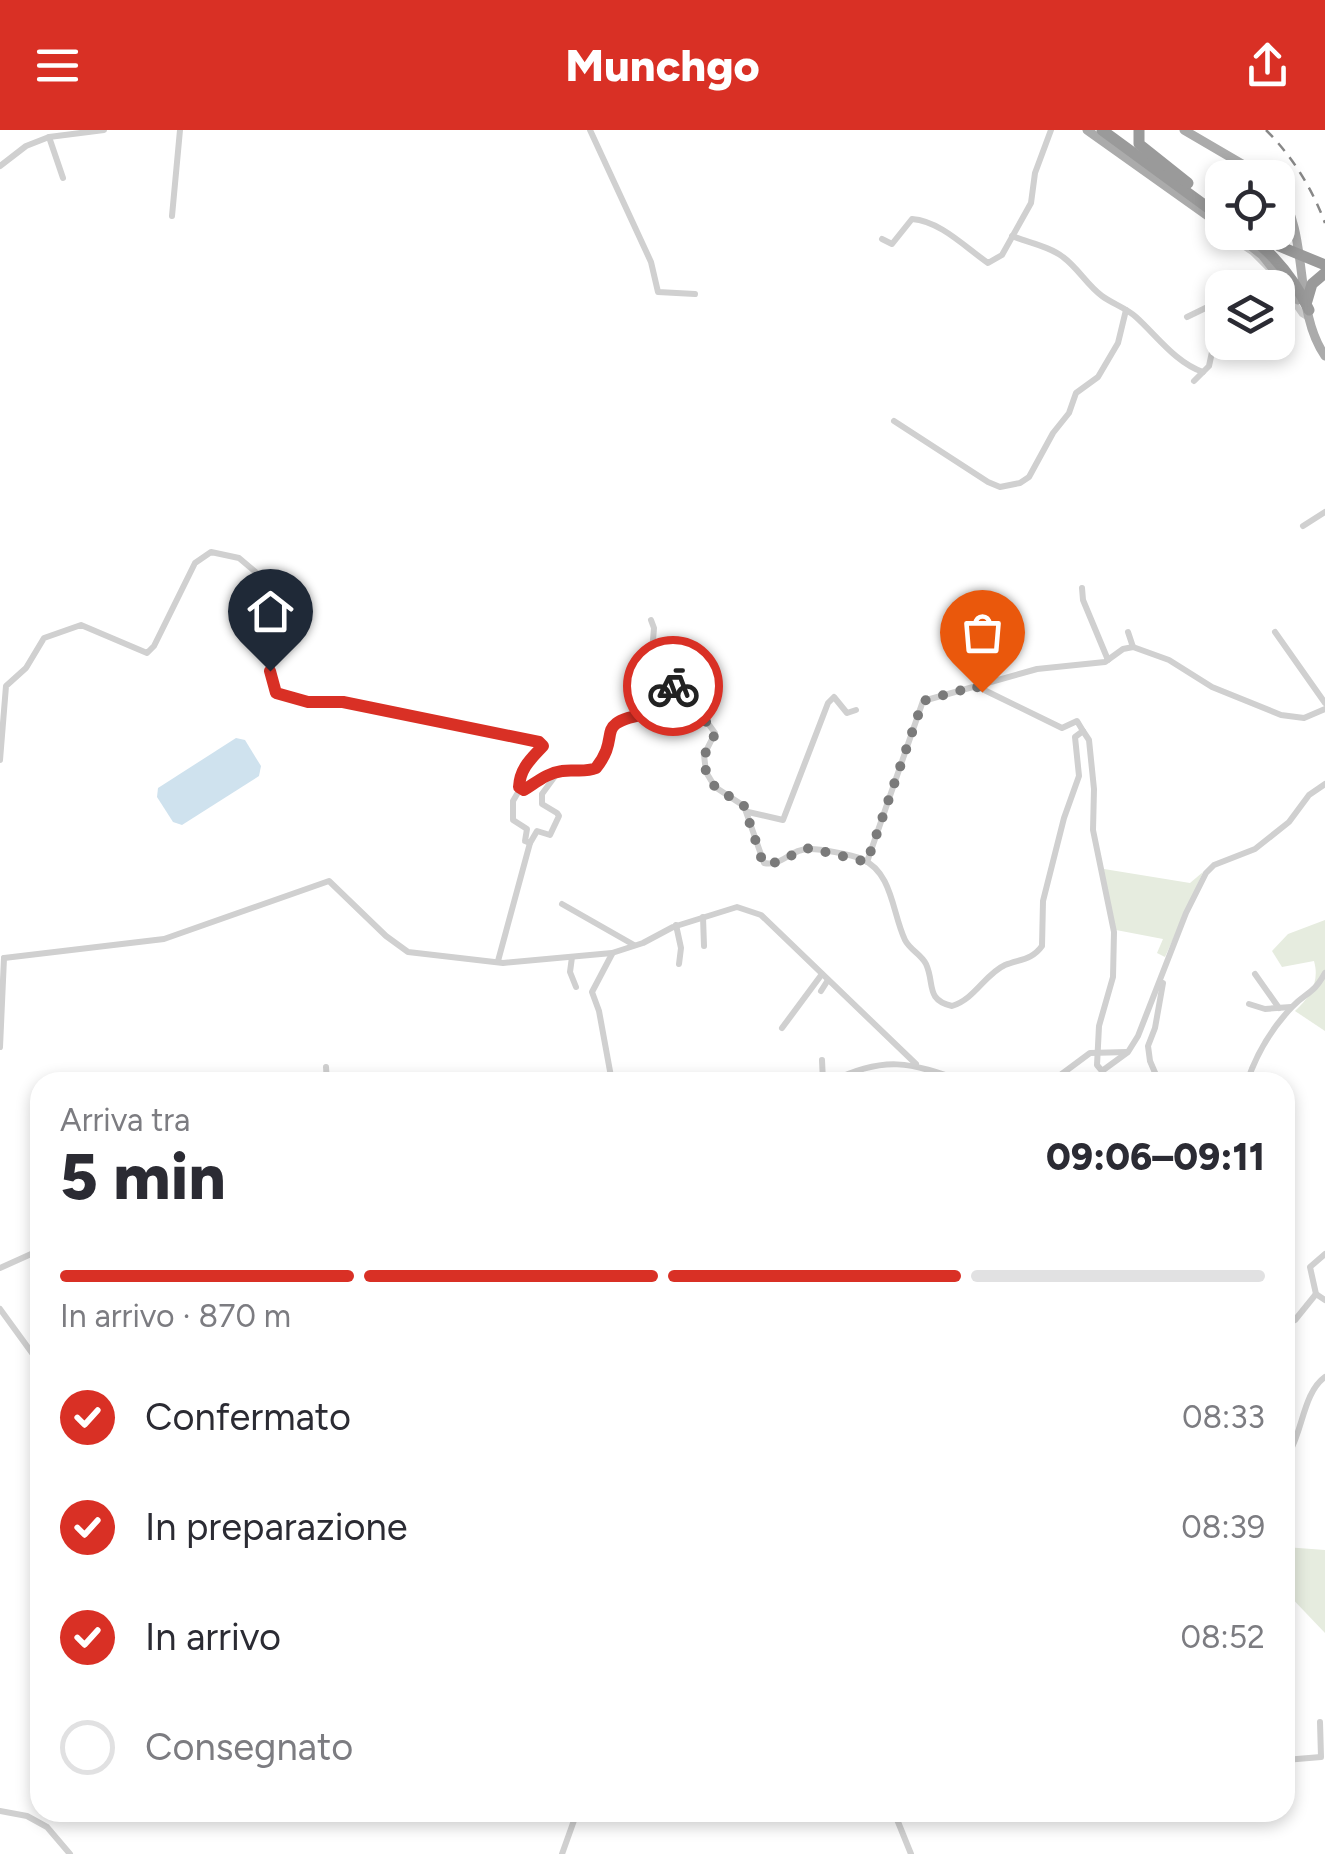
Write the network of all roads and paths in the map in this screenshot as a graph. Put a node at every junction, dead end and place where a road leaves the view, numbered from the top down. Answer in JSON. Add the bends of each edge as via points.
{"nodes":[{"id":1,"x":104,"y":130,"type":"edge"},
{"id":2,"x":180,"y":130,"type":"edge"},
{"id":3,"x":590,"y":130,"type":"edge"},
{"id":4,"x":1051,"y":130,"type":"edge"},
{"id":5,"x":1088,"y":130,"type":"edge"},
{"id":6,"x":1139,"y":130,"type":"edge"},
{"id":7,"x":1184,"y":130,"type":"edge"},
{"id":8,"x":1110,"y":132,"type":"edge"},
{"id":9,"x":49,"y":136,"type":"junction"},
{"id":10,"x":1235,"y":160,"type":"edge"},
{"id":11,"x":0,"y":166,"type":"edge"},
{"id":12,"x":62,"y":178,"type":"dead end"},
{"id":13,"x":1205,"y":200,"type":"joint"},
{"id":14,"x":1205,"y":214,"type":"edge"},
{"id":15,"x":172,"y":216,"type":"dead end"},
{"id":16,"x":1012,"y":236,"type":"junction"},
{"id":17,"x":882,"y":239,"type":"dead end"},
{"id":18,"x":1295,"y":244,"type":"edge"},
{"id":19,"x":1250,"y":250,"type":"edge"},
{"id":20,"x":1266,"y":250,"type":"edge"},
{"id":21,"x":1295,"y":250,"type":"edge"},
{"id":22,"x":1325,"y":262,"type":"edge"},
{"id":23,"x":1269,"y":270,"type":"edge"},
{"id":24,"x":1325,"y":273,"type":"edge"},
{"id":25,"x":695,"y":294,"type":"dead end"},
{"id":26,"x":1295,"y":297,"type":"edge"},
{"id":27,"x":1205,"y":308,"type":"edge"},
{"id":28,"x":1306,"y":309,"type":"junction"},
{"id":29,"x":1126,"y":310,"type":"junction"},
{"id":30,"x":1295,"y":311,"type":"edge"},
{"id":31,"x":1186,"y":317,"type":"dead end"},
{"id":32,"x":1325,"y":356,"type":"edge"},
{"id":33,"x":1210,"y":360,"type":"edge"},
{"id":34,"x":1203,"y":372,"type":"junction"},
{"id":35,"x":1194,"y":381,"type":"dead end"},
{"id":36,"x":894,"y":422,"type":"dead end"},
{"id":37,"x":1325,"y":512,"type":"edge"},
{"id":38,"x":1303,"y":526,"type":"dead end"},
{"id":39,"x":1082,"y":588,"type":"dead end"},
{"id":40,"x":651,"y":620,"type":"dead end"},
{"id":41,"x":1128,"y":632,"type":"dead end"},
{"id":42,"x":1275,"y":632,"type":"dead end"},
{"id":43,"x":1133,"y":647,"type":"junction"},
{"id":44,"x":1108,"y":660,"type":"junction"},
{"id":45,"x":976,"y":686,"type":"junction"},
{"id":46,"x":1325,"y":706,"type":"edge"},
{"id":47,"x":856,"y":710,"type":"dead end"},
{"id":48,"x":647,"y":714,"type":"junction"},
{"id":49,"x":1083,"y":731,"type":"junction"},
{"id":50,"x":0,"y":760,"type":"edge"},
{"id":51,"x":559,"y":771,"type":"junction"},
{"id":52,"x":1325,"y":784,"type":"edge"},
{"id":53,"x":520,"y":789,"type":"junction"},
{"id":54,"x":746,"y":812,"type":"junction"},
{"id":55,"x":530,"y":843,"type":"junction"},
{"id":56,"x":867,"y":862,"type":"junction"},
{"id":57,"x":562,"y":904,"type":"dead end"},
{"id":58,"x":703,"y":917,"type":"junction"},
{"id":59,"x":676,"y":926,"type":"junction"},
{"id":60,"x":635,"y":946,"type":"junction"},
{"id":61,"x":704,"y":946,"type":"dead end"},
{"id":62,"x":612,"y":953,"type":"junction"},
{"id":63,"x":2,"y":957,"type":"edge"},
{"id":64,"x":572,"y":957,"type":"junction"},
{"id":65,"x":498,"y":961,"type":"junction"},
{"id":66,"x":679,"y":964,"type":"dead end"},
{"id":67,"x":1165,"y":970,"type":"junction"},
{"id":68,"x":1325,"y":973,"type":"edge"},
{"id":69,"x":1255,"y":974,"type":"dead end"},
{"id":70,"x":825,"y":977,"type":"junction"},
{"id":71,"x":576,"y":987,"type":"dead end"},
{"id":72,"x":821,"y":990,"type":"dead end"},
{"id":73,"x":1249,"y":1004,"type":"dead end"},
{"id":74,"x":1292,"y":1007,"type":"junction"},
{"id":75,"x":1279,"y":1008,"type":"junction"},
{"id":76,"x":782,"y":1028,"type":"dead end"},
{"id":77,"x":0,"y":1047,"type":"edge"},
{"id":78,"x":1128,"y":1052,"type":"junction"},
{"id":79,"x":1098,"y":1055,"type":"junction"},
{"id":80,"x":822,"y":1060,"type":"dead end"},
{"id":81,"x":916,"y":1064,"type":"junction"},
{"id":82,"x":326,"y":1067,"type":"dead end"},
{"id":83,"x":326,"y":1072,"type":"edge"},
{"id":84,"x":610,"y":1072,"type":"edge"},
{"id":85,"x":825,"y":1072,"type":"edge"},
{"id":86,"x":852,"y":1072,"type":"edge"},
{"id":87,"x":937,"y":1072,"type":"edge"},
{"id":88,"x":1064,"y":1072,"type":"edge"},
{"id":89,"x":1155,"y":1072,"type":"edge"},
{"id":90,"x":1252,"y":1072,"type":"edge"},
{"id":91,"x":30,"y":1254,"type":"edge"},
{"id":92,"x":1325,"y":1254,"type":"edge"},
{"id":93,"x":0,"y":1268,"type":"edge"},
{"id":94,"x":1316,"y":1294,"type":"junction"},
{"id":95,"x":1325,"y":1300,"type":"edge"},
{"id":96,"x":0,"y":1309,"type":"edge"},
{"id":97,"x":1295,"y":1320,"type":"edge"},
{"id":98,"x":30,"y":1350,"type":"edge"},
{"id":99,"x":1325,"y":1377,"type":"edge"},
{"id":100,"x":1295,"y":1441,"type":"edge"},
{"id":101,"x":1325,"y":1727,"type":"edge"},
{"id":102,"x":1295,"y":1759,"type":"edge"},
{"id":103,"x":0,"y":1810,"type":"edge"},
{"id":104,"x":30,"y":1818,"type":"edge"},
{"id":105,"x":39,"y":1822,"type":"edge"},
{"id":106,"x":574,"y":1822,"type":"edge"},
{"id":107,"x":898,"y":1822,"type":"edge"},
{"id":108,"x":70,"y":1854,"type":"edge"},
{"id":109,"x":562,"y":1854,"type":"edge"},
{"id":110,"x":912,"y":1854,"type":"edge"}],
"edges":[{"from":1,"to":9,"type":"street"},
{"from":2,"to":15,"type":"street"},
{"from":3,"to":25,"type":"street","via":[[658,292]]},
{"from":4,"to":16,"type":"street","via":[[1031,203]]},
{"from":5,"to":8,"type":"highway"},
{"from":5,"to":14,"type":"main road"},
{"from":6,"to":13,"type":"highway","via":[[1139,144]]},
{"from":7,"to":10,"type":"main road"},
{"from":8,"to":13,"type":"highway"},
{"from":9,"to":11,"type":"street"},
{"from":9,"to":12,"type":"street"},
{"from":16,"to":17,"type":"street","via":[[988,262],[917,218],[892,244]]},
{"from":16,"to":29,"type":"street","via":[[1066,259],[1078,276]]},
{"from":18,"to":28,"type":"main road"},
{"from":19,"to":23,"type":"street"},
{"from":20,"to":28,"type":"highway"},
{"from":21,"to":22,"type":"highway","bridge":true},
{"from":24,"to":28,"type":"highway","via":[[1312,284]]},
{"from":26,"to":28,"type":"street"},
{"from":27,"to":31,"type":"street"},
{"from":28,"to":30,"type":"street"},
{"from":28,"to":32,"type":"main road"},
{"from":29,"to":34,"type":"street"},
{"from":29,"to":36,"type":"street","via":[[1118,343],[1098,377],[1076,392],[1020,484],[988,482]]},
{"from":33,"to":34,"type":"street"},
{"from":34,"to":35,"type":"street"},
{"from":37,"to":38,"type":"street"},
{"from":39,"to":44,"type":"street"},
{"from":40,"to":48,"type":"street"},
{"from":41,"to":43,"type":"street"},
{"from":42,"to":46,"type":"street"},
{"from":43,"to":44,"type":"street"},
{"from":43,"to":46,"type":"street","via":[[1282,715],[1304,718]]},
{"from":44,"to":45,"type":"street","via":[[1037,668]]},
{"from":45,"to":49,"type":"street","via":[[1062,728],[1077,721]]},
{"from":45,"to":56,"type":"street","via":[[923,701]]},
{"from":47,"to":54,"type":"street","via":[[847,712],[834,698],[828,702],[783,820]]},
{"from":48,"to":51,"type":"street","via":[[616,722],[593,769]]},
{"from":48,"to":54,"type":"street","via":[[676,682],[671,661],[682,659],[693,672],[699,712],[715,734],[704,756],[706,772]]},
{"from":49,"to":56,"type":"street","via":[[1075,737],[1078,785],[1043,902],[1042,946],[996,971],[960,1003],[933,997],[927,966],[905,939],[883,877]]},
{"from":49,"to":79,"type":"street","via":[[1114,947]]},
{"from":50,"to":53,"type":"street","via":[[6,686],[44,638],[81,625],[147,654],[195,563],[219,552],[239,558],[266,580],[276,693],[539,742],[543,746],[525,767]]},
{"from":51,"to":53,"type":"street"},
{"from":51,"to":55,"type":"street","via":[[542,794],[558,822],[550,835],[536,831]]},
{"from":52,"to":67,"type":"street","via":[[1255,849],[1208,870]]},
{"from":53,"to":55,"type":"street","via":[[513,820],[527,829]]},
{"from":54,"to":56,"type":"street","via":[[767,864],[809,848]]},
{"from":55,"to":65,"type":"street"},
{"from":57,"to":60,"type":"street"},
{"from":58,"to":59,"type":"street"},
{"from":58,"to":61,"type":"street"},
{"from":58,"to":70,"type":"street","via":[[737,907],[761,915]]},
{"from":59,"to":60,"type":"street"},
{"from":59,"to":66,"type":"street"},
{"from":60,"to":62,"type":"street"},
{"from":62,"to":64,"type":"street"},
{"from":62,"to":84,"type":"street","via":[[592,992]]},
{"from":63,"to":65,"type":"street","via":[[164,939],[329,881],[408,952]]},
{"from":63,"to":77,"type":"street"},
{"from":64,"to":65,"type":"street"},
{"from":64,"to":71,"type":"street"},
{"from":67,"to":78,"type":"street"},
{"from":67,"to":89,"type":"street","via":[[1148,1046]]},
{"from":68,"to":74,"type":"street","via":[[1314,992]]},
{"from":69,"to":75,"type":"street"},
{"from":70,"to":72,"type":"street"},
{"from":70,"to":76,"type":"street"},
{"from":70,"to":81,"type":"street"},
{"from":73,"to":75,"type":"street"},
{"from":74,"to":75,"type":"street"},
{"from":74,"to":90,"type":"street"},
{"from":78,"to":79,"type":"street"},
{"from":78,"to":79,"type":"street","via":[[1105,1071],[1097,1067]]},
{"from":79,"to":88,"type":"street","via":[[1090,1053]]},
{"from":80,"to":85,"type":"street"},
{"from":81,"to":86,"type":"street"},
{"from":81,"to":87,"type":"street"},
{"from":82,"to":83,"type":"street"},
{"from":91,"to":93,"type":"street"},
{"from":92,"to":94,"type":"street","via":[[1310,1267]]},
{"from":94,"to":95,"type":"street"},
{"from":94,"to":97,"type":"street"},
{"from":96,"to":98,"type":"street"},
{"from":99,"to":100,"type":"street","via":[[1314,1388]]},
{"from":101,"to":102,"type":"street","via":[[1320,1722],[1321,1757]]},
{"from":103,"to":104,"type":"street"},
{"from":105,"to":108,"type":"street"},
{"from":106,"to":109,"type":"street"},
{"from":107,"to":110,"type":"street"}]}
